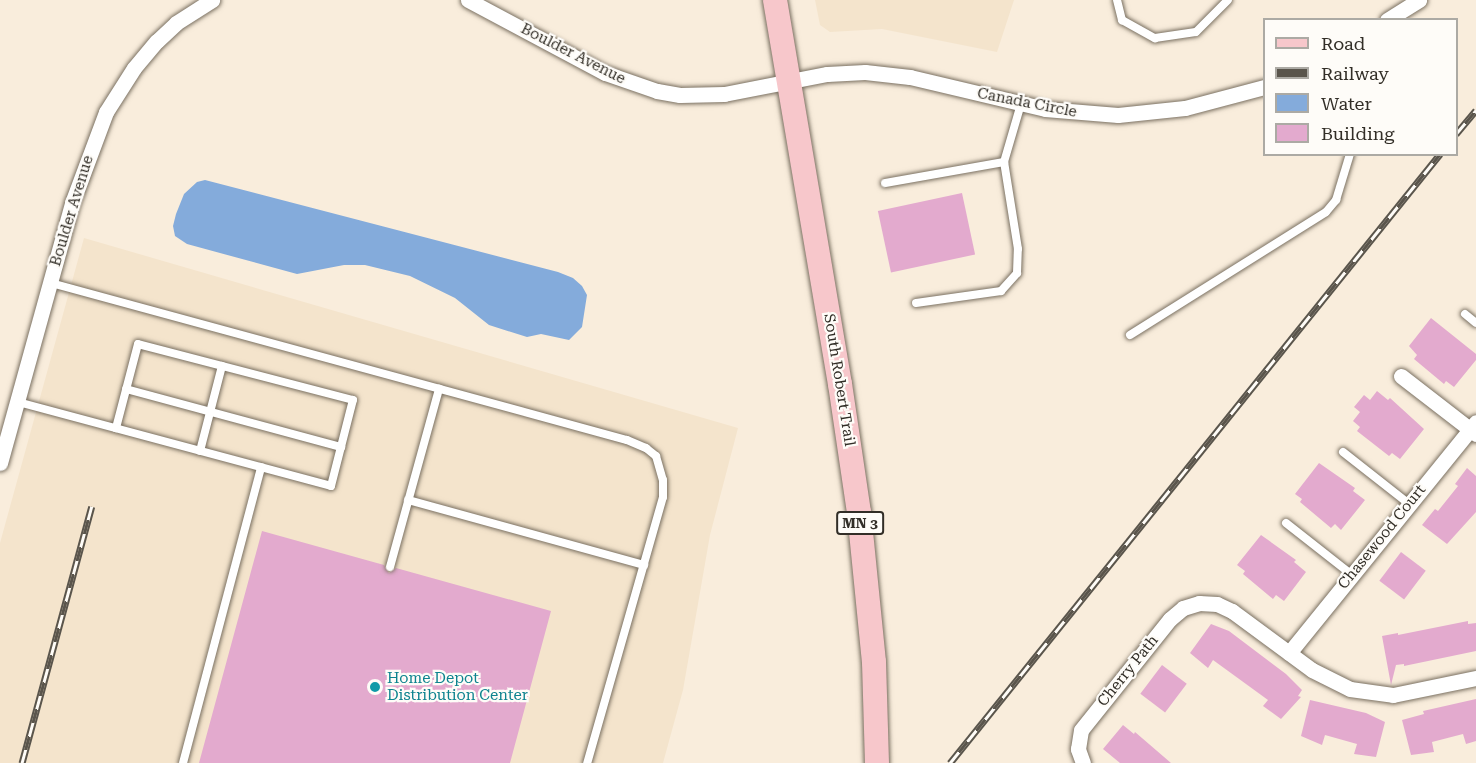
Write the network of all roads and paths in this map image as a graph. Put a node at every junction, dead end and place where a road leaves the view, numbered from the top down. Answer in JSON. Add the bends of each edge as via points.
{"nodes":[{"id":1,"x":212,"y":0,"type":"edge"},
{"id":2,"x":468,"y":0,"type":"edge"},
{"id":3,"x":775,"y":0,"type":"edge"},
{"id":4,"x":1117,"y":0,"type":"edge"},
{"id":5,"x":1228,"y":0,"type":"edge"},
{"id":6,"x":1419,"y":0,"type":"edge"},
{"id":7,"x":1390,"y":18,"type":"edge"},
{"id":8,"x":789,"y":80,"type":"junction"},
{"id":9,"x":1263,"y":87,"type":"edge"},
{"id":10,"x":1021,"y":104,"type":"junction"},
{"id":11,"x":1349,"y":156,"type":"edge"},
{"id":12,"x":1004,"y":162,"type":"junction"},
{"id":13,"x":885,"y":183,"type":"dead end"},
{"id":14,"x":51,"y":283,"type":"junction"},
{"id":15,"x":916,"y":303,"type":"dead end"},
{"id":16,"x":1465,"y":314,"type":"dead end"},
{"id":17,"x":1476,"y":323,"type":"edge"},
{"id":18,"x":1130,"y":335,"type":"dead end"},
{"id":19,"x":222,"y":366,"type":"junction"},
{"id":20,"x":1401,"y":376,"type":"dead end"},
{"id":21,"x":126,"y":389,"type":"junction"},
{"id":22,"x":439,"y":389,"type":"junction"},
{"id":23,"x":18,"y":402,"type":"junction"},
{"id":24,"x":210,"y":412,"type":"junction"},
{"id":25,"x":116,"y":428,"type":"junction"},
{"id":26,"x":1474,"y":428,"type":"edge"},
{"id":27,"x":341,"y":447,"type":"junction"},
{"id":28,"x":200,"y":451,"type":"junction"},
{"id":29,"x":1343,"y":452,"type":"dead end"},
{"id":30,"x":0,"y":463,"type":"edge"},
{"id":31,"x":261,"y":467,"type":"junction"},
{"id":32,"x":408,"y":500,"type":"junction"},
{"id":33,"x":1409,"y":504,"type":"junction"},
{"id":34,"x":1286,"y":523,"type":"dead end"},
{"id":35,"x":644,"y":565,"type":"junction"},
{"id":36,"x":390,"y":567,"type":"dead end"},
{"id":37,"x":1352,"y":575,"type":"junction"},
{"id":38,"x":1289,"y":653,"type":"junction"},
{"id":39,"x":1476,"y":678,"type":"edge"},
{"id":40,"x":183,"y":763,"type":"edge"},
{"id":41,"x":587,"y":763,"type":"edge"},
{"id":42,"x":877,"y":763,"type":"edge"},
{"id":43,"x":1083,"y":763,"type":"edge"}],
"edges":[{"from":1,"to":14,"type":"street","name":"Boulder Avenue","via":[[157,40],[118,91],[87,159]]},
{"from":2,"to":8,"type":"street","name":"Boulder Avenue","via":[[605,73],[657,91],[701,96]]},
{"from":3,"to":8,"type":"main road","name":"South Robert Trail","number":"MN 3"},
{"from":4,"to":5,"type":"lane","via":[[1122,20],[1155,38],[1196,32]]},
{"from":6,"to":7,"type":"street"},
{"from":8,"to":10,"type":"street","name":"Canada Circle","via":[[840,73],[882,73]]},
{"from":8,"to":42,"type":"main road","name":"South Robert Trail","number":"MN 3","via":[[859,512],[873,654]]},
{"from":9,"to":10,"type":"street","name":"Canada Circle","via":[[1209,103],[1139,114],[1071,113]]},
{"from":10,"to":12,"type":"lane"},
{"from":11,"to":18,"type":"lane","via":[[1336,200],[1326,212]]},
{"from":12,"to":13,"type":"lane"},
{"from":12,"to":15,"type":"lane","via":[[1018,249],[1017,273],[1001,291]]},
{"from":14,"to":22,"type":"lane"},
{"from":14,"to":23,"type":"street","name":"Boulder Avenue"},
{"from":16,"to":17,"type":"lane"},
{"from":19,"to":21,"type":"lane","via":[[138,344]]},
{"from":19,"to":24,"type":"lane"},
{"from":19,"to":27,"type":"lane","via":[[353,400]]},
{"from":20,"to":26,"type":"street"},
{"from":21,"to":24,"type":"lane"},
{"from":21,"to":25,"type":"lane"},
{"from":22,"to":32,"type":"lane"},
{"from":22,"to":35,"type":"lane","via":[[627,440],[656,456],[663,497]]},
{"from":23,"to":25,"type":"lane"},
{"from":23,"to":30,"type":"street","name":"Boulder Avenue"},
{"from":24,"to":27,"type":"lane"},
{"from":24,"to":28,"type":"lane"},
{"from":25,"to":28,"type":"lane"},
{"from":26,"to":33,"type":"street","name":"Chasewood Court"},
{"from":27,"to":31,"type":"lane","via":[[331,486]]},
{"from":28,"to":31,"type":"lane"},
{"from":29,"to":33,"type":"lane"},
{"from":31,"to":40,"type":"lane"},
{"from":32,"to":35,"type":"lane"},
{"from":32,"to":36,"type":"lane"},
{"from":33,"to":37,"type":"street","name":"Chasewood Court"},
{"from":34,"to":37,"type":"lane"},
{"from":35,"to":41,"type":"lane"},
{"from":37,"to":38,"type":"street","name":"Chasewood Court"},
{"from":38,"to":39,"type":"street","via":[[1337,685],[1364,693],[1408,693]]},
{"from":38,"to":43,"type":"street","name":"Cherry Path","via":[[1232,611],[1208,603],[1191,605],[1176,613],[1085,726],[1078,742]]}]}
